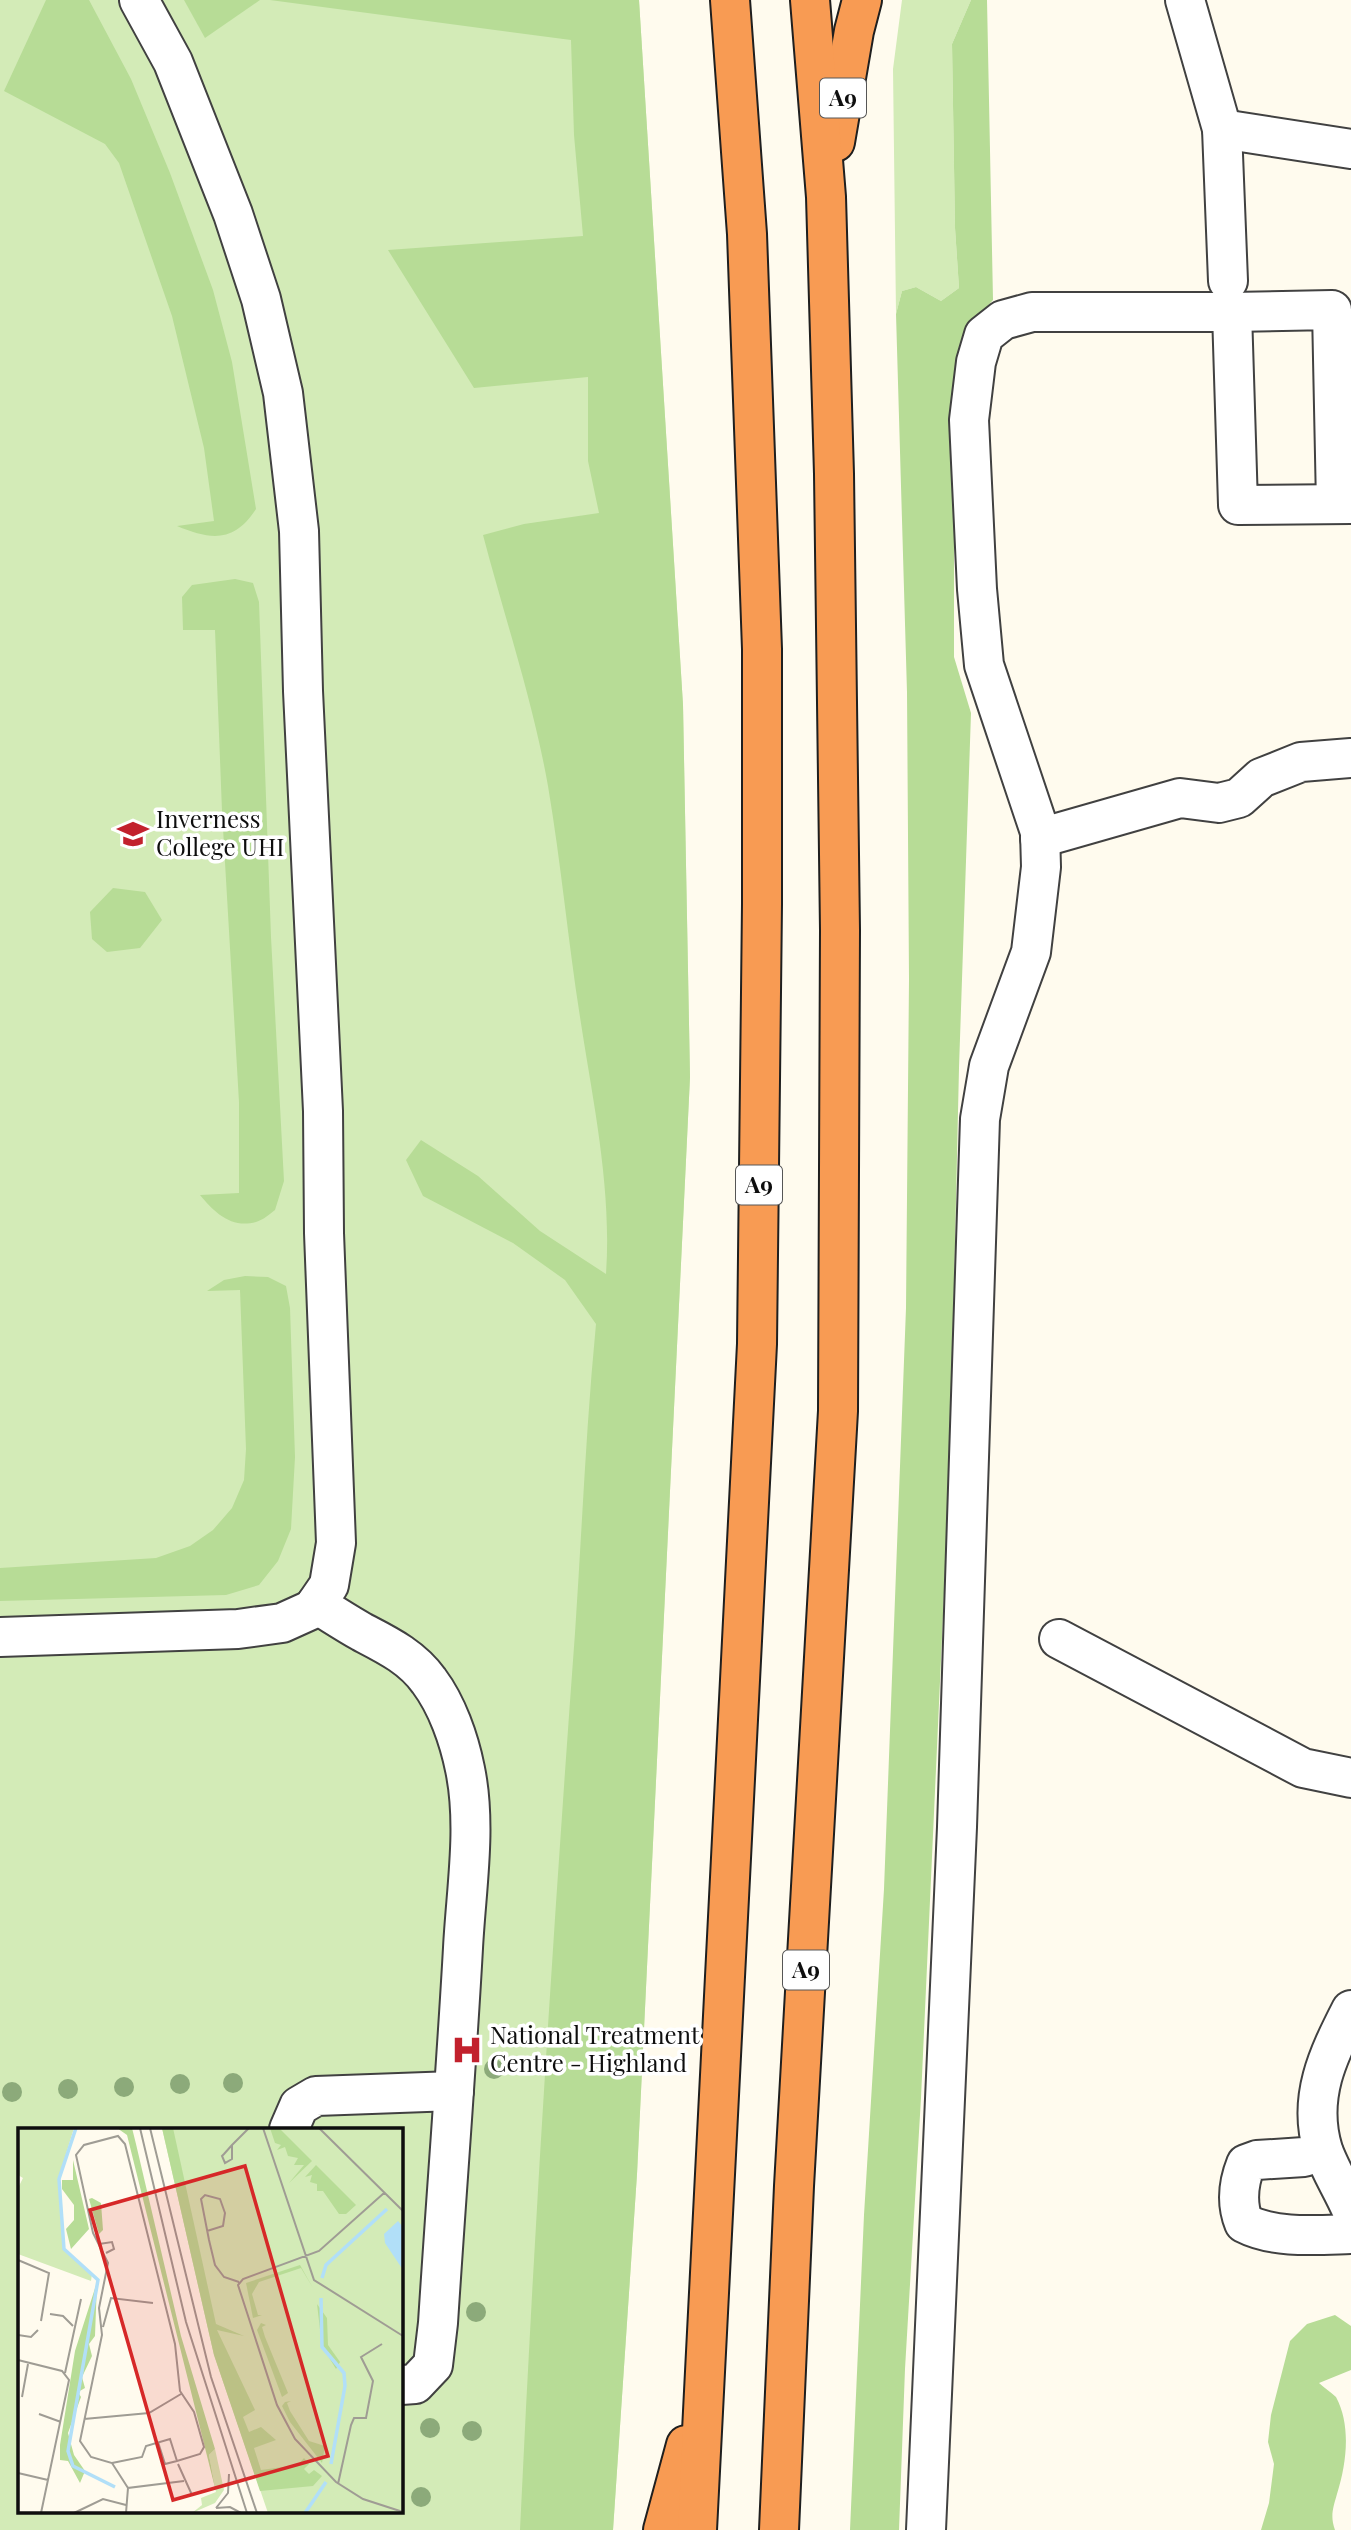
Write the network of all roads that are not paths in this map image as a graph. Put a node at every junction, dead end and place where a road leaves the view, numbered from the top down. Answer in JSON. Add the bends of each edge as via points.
{"nodes":[{"id":1,"x":139,"y":0,"type":"edge"},
{"id":2,"x":730,"y":0,"type":"edge"},
{"id":3,"x":810,"y":0,"type":"edge"},
{"id":4,"x":862,"y":0,"type":"edge"},
{"id":5,"x":1185,"y":0,"type":"edge"},
{"id":6,"x":1222,"y":129,"type":"junction"},
{"id":7,"x":1351,"y":149,"type":"edge"},
{"id":8,"x":826,"y":197,"type":"junction"},
{"id":9,"x":1230,"y":296,"type":"junction"},
{"id":10,"x":1344,"y":504,"type":"edge"},
{"id":11,"x":1351,"y":758,"type":"edge"},
{"id":12,"x":1040,"y":838,"type":"junction"},
{"id":13,"x":316,"y":1604,"type":"junction"},
{"id":14,"x":0,"y":1637,"type":"edge"},
{"id":15,"x":1059,"y":1639,"type":"dead end"},
{"id":16,"x":1351,"y":1778,"type":"edge"},
{"id":17,"x":1351,"y":2010,"type":"edge"},
{"id":18,"x":454,"y":2091,"type":"junction"},
{"id":19,"x":289,"y":2128,"type":"edge"},
{"id":20,"x":1324,"y":2151,"type":"junction"},
{"id":21,"x":1351,"y":2209,"type":"edge"},
{"id":22,"x":1351,"y":2234,"type":"edge"},
{"id":23,"x":706,"y":2369,"type":"junction"},
{"id":24,"x":402,"y":2385,"type":"edge"},
{"id":25,"x":663,"y":2530,"type":"edge"},
{"id":26,"x":697,"y":2530,"type":"edge"},
{"id":27,"x":779,"y":2530,"type":"edge"},
{"id":28,"x":926,"y":2530,"type":"edge"}],
"edges":[{"from":1,"to":13,"type":"street","via":[[173,62],[261,299],[283,393],[299,531],[336,1543],[329,1585]]},
{"from":2,"to":23,"type":"highway","number":"A9","via":[[756,442],[762,649],[761,958],[757,1344]]},
{"from":3,"to":8,"type":"highway","number":"A9"},
{"from":4,"to":8,"type":"highway","number":"A9"},
{"from":5,"to":6,"type":"street"},
{"from":6,"to":7,"type":"street"},
{"from":6,"to":9,"type":"street"},
{"from":8,"to":27,"type":"highway","number":"A9","via":[[840,930],[838,1411]]},
{"from":9,"to":10,"type":"street","via":[[1332,310]]},
{"from":9,"to":10,"type":"street","via":[[1238,505]]},
{"from":9,"to":12,"type":"street","via":[[1032,312],[1003,320],[984,335],[976,362],[970,420],[984,665]]},
{"from":11,"to":12,"type":"street","via":[[1301,762],[1261,778],[1239,798],[1219,803],[1180,799]]},
{"from":12,"to":28,"type":"street","via":[[1031,952],[989,1066],[980,1119],[956,1841]]},
{"from":13,"to":14,"type":"street","via":[[282,1623],[238,1629]]},
{"from":13,"to":18,"type":"street","via":[[416,1665],[438,1694],[466,1769],[469,1844]]},
{"from":15,"to":16,"type":"street","via":[[1303,1768]]},
{"from":17,"to":20,"type":"street","via":[[1324,2070],[1318,2119]]},
{"from":18,"to":19,"type":"street","via":[[316,2095],[299,2106]]},
{"from":18,"to":24,"type":"street","via":[[433,2365],[415,2384]]},
{"from":20,"to":21,"type":"street"},
{"from":20,"to":22,"type":"street","via":[[1246,2164],[1238,2208],[1244,2223],[1260,2231]]},
{"from":23,"to":25,"type":"highway","number":"A9"},
{"from":23,"to":26,"type":"highway","number":"A9"}]}
